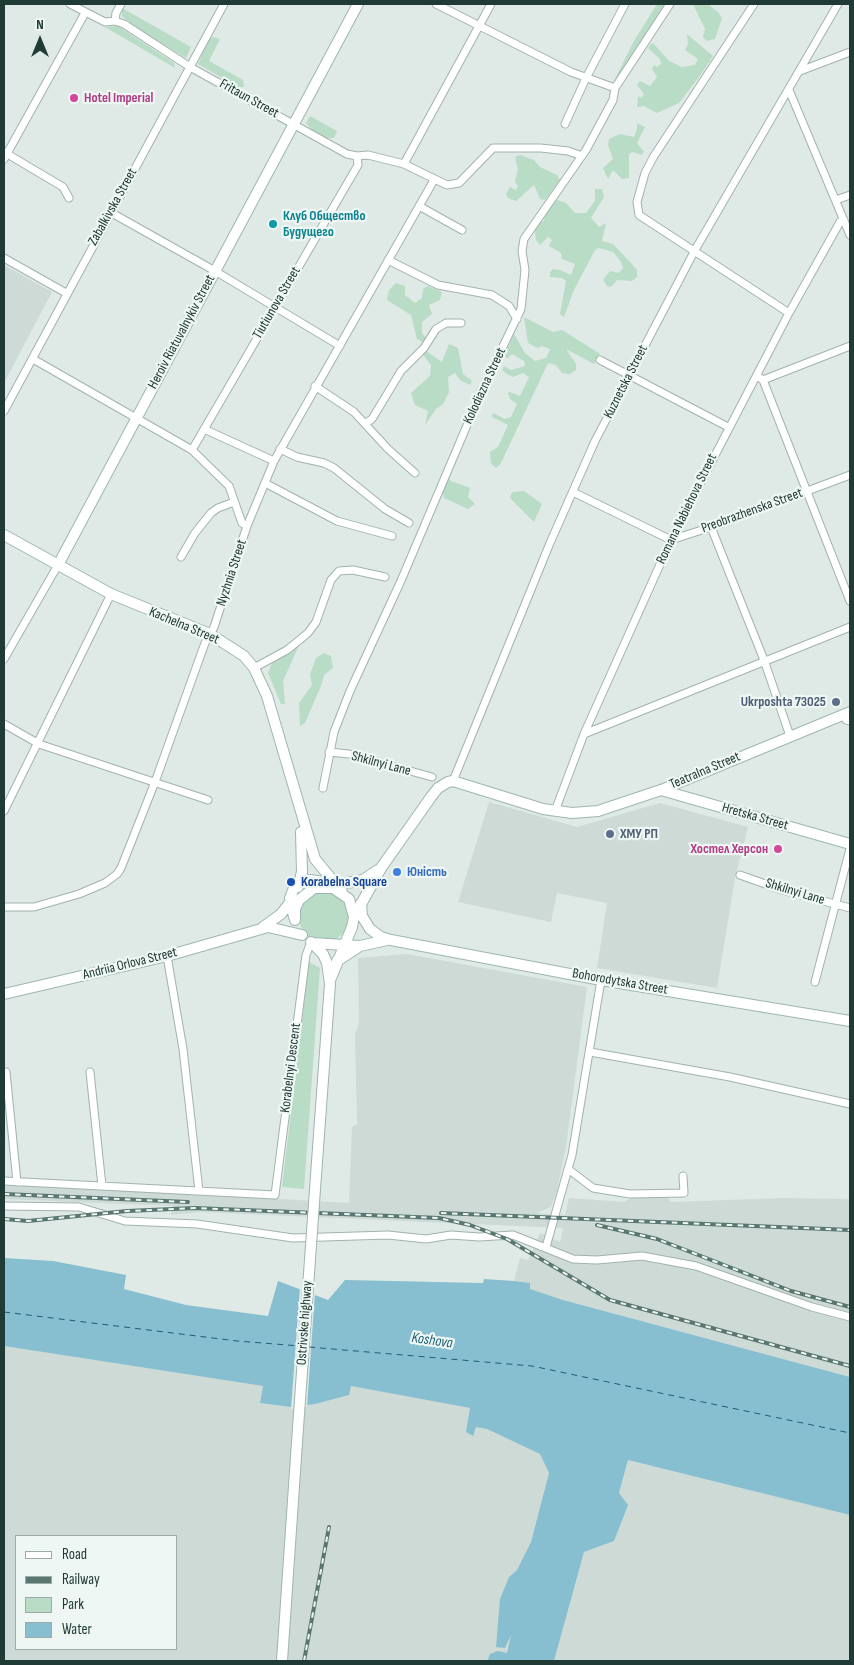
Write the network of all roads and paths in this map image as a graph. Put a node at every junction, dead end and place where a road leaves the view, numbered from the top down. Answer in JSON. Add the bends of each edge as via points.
{"nodes":[{"id":1,"x":70,"y":4,"type":"edge"},
{"id":2,"x":121,"y":4,"type":"edge"},
{"id":3,"x":224,"y":4,"type":"edge"},
{"id":4,"x":358,"y":4,"type":"edge"},
{"id":5,"x":436,"y":4,"type":"edge"},
{"id":6,"x":491,"y":4,"type":"edge"},
{"id":7,"x":625,"y":4,"type":"edge"},
{"id":8,"x":670,"y":4,"type":"edge"},
{"id":9,"x":754,"y":4,"type":"edge"},
{"id":10,"x":838,"y":4,"type":"edge"},
{"id":11,"x":85,"y":14,"type":"junction"},
{"id":12,"x":115,"y":21,"type":"junction"},
{"id":13,"x":479,"y":26,"type":"junction"},
{"id":14,"x":850,"y":52,"type":"edge"},
{"id":15,"x":190,"y":67,"type":"junction"},
{"id":16,"x":800,"y":72,"type":"junction"},
{"id":17,"x":586,"y":78,"type":"junction"},
{"id":18,"x":616,"y":88,"type":"junction"},
{"id":19,"x":789,"y":90,"type":"junction"},
{"id":20,"x":294,"y":124,"type":"junction"},
{"id":21,"x":566,"y":124,"type":"dead end"},
{"id":22,"x":5,"y":155,"type":"edge"},
{"id":23,"x":357,"y":156,"type":"junction"},
{"id":24,"x":582,"y":156,"type":"junction"},
{"id":25,"x":404,"y":164,"type":"junction"},
{"id":26,"x":434,"y":180,"type":"junction"},
{"id":27,"x":850,"y":195,"type":"edge"},
{"id":28,"x":69,"y":198,"type":"dead end"},
{"id":29,"x":836,"y":200,"type":"junction"},
{"id":30,"x":419,"y":206,"type":"junction"},
{"id":31,"x":110,"y":212,"type":"junction"},
{"id":32,"x":844,"y":220,"type":"junction"},
{"id":33,"x":462,"y":230,"type":"dead end"},
{"id":34,"x":850,"y":235,"type":"edge"},
{"id":35,"x":695,"y":250,"type":"junction"},
{"id":36,"x":4,"y":258,"type":"edge"},
{"id":37,"x":388,"y":260,"type":"junction"},
{"id":38,"x":215,"y":271,"type":"junction"},
{"id":39,"x":66,"y":293,"type":"junction"},
{"id":40,"x":275,"y":308,"type":"junction"},
{"id":41,"x":789,"y":313,"type":"junction"},
{"id":42,"x":517,"y":319,"type":"junction"},
{"id":43,"x":461,"y":323,"type":"dead end"},
{"id":44,"x":340,"y":346,"type":"junction"},
{"id":45,"x":850,"y":346,"type":"edge"},
{"id":46,"x":33,"y":359,"type":"junction"},
{"id":47,"x":600,"y":360,"type":"dead end"},
{"id":48,"x":628,"y":376,"type":"junction"},
{"id":49,"x":755,"y":376,"type":"junction"},
{"id":50,"x":763,"y":380,"type":"junction"},
{"id":51,"x":315,"y":386,"type":"junction"},
{"id":52,"x":4,"y":411,"type":"edge"},
{"id":53,"x":136,"y":419,"type":"junction"},
{"id":54,"x":366,"y":423,"type":"junction"},
{"id":55,"x":728,"y":427,"type":"junction"},
{"id":56,"x":204,"y":429,"type":"junction"},
{"id":57,"x":192,"y":450,"type":"junction"},
{"id":58,"x":280,"y":450,"type":"junction"},
{"id":59,"x":274,"y":461,"type":"junction"},
{"id":60,"x":415,"y":473,"type":"dead end"},
{"id":61,"x":850,"y":474,"type":"edge"},
{"id":62,"x":265,"y":483,"type":"junction"},
{"id":63,"x":807,"y":491,"type":"junction"},
{"id":64,"x":573,"y":492,"type":"junction"},
{"id":65,"x":234,"y":502,"type":"junction"},
{"id":66,"x":409,"y":523,"type":"dead end"},
{"id":67,"x":246,"y":526,"type":"junction"},
{"id":68,"x":711,"y":528,"type":"junction"},
{"id":69,"x":4,"y":534,"type":"edge"},
{"id":70,"x":392,"y":536,"type":"dead end"},
{"id":71,"x":670,"y":540,"type":"junction"},
{"id":72,"x":181,"y":557,"type":"dead end"},
{"id":73,"x":58,"y":565,"type":"junction"},
{"id":74,"x":385,"y":577,"type":"dead end"},
{"id":75,"x":111,"y":594,"type":"junction"},
{"id":76,"x":850,"y":602,"type":"edge"},
{"id":77,"x":850,"y":627,"type":"edge"},
{"id":78,"x":210,"y":634,"type":"junction"},
{"id":79,"x":4,"y":659,"type":"edge"},
{"id":80,"x":764,"y":660,"type":"junction"},
{"id":81,"x":254,"y":668,"type":"junction"},
{"id":82,"x":848,"y":716,"type":"edge"},
{"id":83,"x":4,"y":724,"type":"edge"},
{"id":84,"x":584,"y":734,"type":"junction"},
{"id":85,"x":790,"y":736,"type":"junction"},
{"id":86,"x":38,"y":744,"type":"junction"},
{"id":87,"x":329,"y":752,"type":"junction"},
{"id":88,"x":432,"y":778,"type":"dead end"},
{"id":89,"x":453,"y":780,"type":"junction"},
{"id":90,"x":155,"y":782,"type":"junction"},
{"id":91,"x":323,"y":788,"type":"dead end"},
{"id":92,"x":661,"y":790,"type":"junction"},
{"id":93,"x":208,"y":800,"type":"dead end"},
{"id":94,"x":299,"y":810,"type":"junction"},
{"id":95,"x":4,"y":811,"type":"edge"},
{"id":96,"x":555,"y":811,"type":"junction"},
{"id":97,"x":850,"y":844,"type":"edge"},
{"id":98,"x":850,"y":850,"type":"edge"},
{"id":99,"x":381,"y":868,"type":"junction"},
{"id":100,"x":740,"y":875,"type":"dead end"},
{"id":101,"x":325,"y":881,"type":"junction"},
{"id":102,"x":299,"y":882,"type":"junction"},
{"id":103,"x":350,"y":884,"type":"junction"},
{"id":104,"x":339,"y":889,"type":"junction"},
{"id":105,"x":296,"y":902,"type":"junction"},
{"id":106,"x":361,"y":903,"type":"junction"},
{"id":107,"x":836,"y":904,"type":"junction"},
{"id":108,"x":4,"y":906,"type":"edge"},
{"id":109,"x":850,"y":908,"type":"edge"},
{"id":110,"x":354,"y":917,"type":"junction"},
{"id":111,"x":255,"y":930,"type":"junction"},
{"id":112,"x":302,"y":934,"type":"junction"},
{"id":113,"x":375,"y":934,"type":"junction"},
{"id":114,"x":347,"y":935,"type":"junction"},
{"id":115,"x":391,"y":940,"type":"junction"},
{"id":116,"x":311,"y":942,"type":"junction"},
{"id":117,"x":331,"y":945,"type":"junction"},
{"id":118,"x":343,"y":945,"type":"junction"},
{"id":119,"x":360,"y":946,"type":"junction"},
{"id":120,"x":167,"y":956,"type":"junction"},
{"id":121,"x":337,"y":961,"type":"junction"},
{"id":122,"x":601,"y":980,"type":"junction"},
{"id":123,"x":815,"y":982,"type":"dead end"},
{"id":124,"x":330,"y":984,"type":"junction"},
{"id":125,"x":4,"y":994,"type":"edge"},
{"id":126,"x":850,"y":1021,"type":"edge"},
{"id":127,"x":590,"y":1052,"type":"junction"},
{"id":128,"x":6,"y":1072,"type":"dead end"},
{"id":129,"x":90,"y":1072,"type":"dead end"},
{"id":130,"x":6,"y":1098,"type":"edge"},
{"id":131,"x":850,"y":1104,"type":"edge"},
{"id":132,"x":568,"y":1169,"type":"junction"},
{"id":133,"x":683,"y":1176,"type":"dead end"},
{"id":134,"x":4,"y":1181,"type":"edge"},
{"id":135,"x":17,"y":1182,"type":"junction"},
{"id":136,"x":102,"y":1186,"type":"junction"},
{"id":137,"x":199,"y":1191,"type":"junction"},
{"id":138,"x":4,"y":1206,"type":"edge"},
{"id":139,"x":546,"y":1247,"type":"junction"},
{"id":140,"x":850,"y":1317,"type":"edge"},
{"id":141,"x":282,"y":1661,"type":"edge"}],
"edges":[{"from":1,"to":11,"type":"street","name":"Fritaun Street"},
{"from":2,"to":12,"type":"street"},
{"from":3,"to":15,"type":"street","name":"Zabalkivska Street"},
{"from":4,"to":20,"type":"street","name":"Heroiv Riatuvalnykiv Street"},
{"from":5,"to":13,"type":"street"},
{"from":6,"to":13,"type":"street"},
{"from":7,"to":17,"type":"street"},
{"from":8,"to":18,"type":"street","name":"Kolodiazna Street"},
{"from":9,"to":35,"type":"street","via":[[654,156],[637,195],[640,215]]},
{"from":10,"to":16,"type":"street","name":"Kuznetska Street"},
{"from":11,"to":12,"type":"street","name":"Fritaun Street","via":[[104,22]]},
{"from":11,"to":22,"type":"street"},
{"from":12,"to":15,"type":"street","name":"Fritaun Street"},
{"from":13,"to":17,"type":"street"},
{"from":13,"to":25,"type":"street"},
{"from":14,"to":16,"type":"street"},
{"from":15,"to":20,"type":"street","name":"Fritaun Street"},
{"from":15,"to":31,"type":"street","name":"Zabalkivska Street"},
{"from":16,"to":19,"type":"street","name":"Kuznetska Street"},
{"from":17,"to":18,"type":"street"},
{"from":17,"to":21,"type":"street"},
{"from":18,"to":24,"type":"street","name":"Kolodiazna Street","via":[[613,100]]},
{"from":19,"to":29,"type":"street"},
{"from":19,"to":35,"type":"street","name":"Kuznetska Street"},
{"from":20,"to":23,"type":"street","name":"Fritaun Street","via":[[347,154]]},
{"from":20,"to":38,"type":"street","name":"Heroiv Riatuvalnykiv Street"},
{"from":22,"to":28,"type":"street","via":[[63,187]]},
{"from":23,"to":25,"type":"street","name":"Fritaun Street","via":[[368,155]]},
{"from":23,"to":40,"type":"street","name":"Tiutiunova Street","via":[[358,165]]},
{"from":24,"to":26,"type":"street","via":[[540,148],[493,148],[455,185],[447,186]]},
{"from":24,"to":42,"type":"street","name":"Kolodiazna Street","via":[[524,238],[523,300]]},
{"from":25,"to":26,"type":"street","name":"Fritaun Street"},
{"from":26,"to":30,"type":"street","name":"Nyzhnia Street"},
{"from":27,"to":29,"type":"street"},
{"from":29,"to":32,"type":"street"},
{"from":30,"to":33,"type":"street"},
{"from":30,"to":37,"type":"street","name":"Nyzhnia Street"},
{"from":31,"to":38,"type":"street"},
{"from":31,"to":39,"type":"street","name":"Zabalkivska Street"},
{"from":32,"to":34,"type":"street"},
{"from":32,"to":41,"type":"street","name":"Romana Nabiehova Street"},
{"from":35,"to":41,"type":"street"},
{"from":35,"to":48,"type":"street","name":"Kuznetska Street"},
{"from":36,"to":39,"type":"street"},
{"from":37,"to":42,"type":"street","via":[[438,285],[492,295],[509,306]]},
{"from":37,"to":44,"type":"street","name":"Nyzhnia Street"},
{"from":38,"to":40,"type":"street"},
{"from":38,"to":53,"type":"street","name":"Heroiv Riatuvalnykiv Street"},
{"from":39,"to":46,"type":"street","name":"Zabalkivska Street"},
{"from":40,"to":44,"type":"street"},
{"from":40,"to":56,"type":"street","name":"Tiutiunova Street"},
{"from":41,"to":49,"type":"street","name":"Romana Nabiehova Street"},
{"from":42,"to":87,"type":"street","name":"Kolodiazna Street","via":[[482,390],[350,692]]},
{"from":43,"to":54,"type":"street","via":[[446,323],[436,329],[424,348],[401,371],[372,419]]},
{"from":44,"to":51,"type":"street","name":"Nyzhnia Street"},
{"from":45,"to":50,"type":"street"},
{"from":46,"to":52,"type":"street","name":"Zabalkivska Street"},
{"from":46,"to":53,"type":"street"},
{"from":47,"to":48,"type":"street"},
{"from":48,"to":55,"type":"street"},
{"from":48,"to":64,"type":"street","name":"Kuznetska Street"},
{"from":49,"to":50,"type":"street"},
{"from":49,"to":55,"type":"street","name":"Romana Nabiehova Street"},
{"from":50,"to":63,"type":"street"},
{"from":51,"to":54,"type":"street"},
{"from":51,"to":58,"type":"street","name":"Nyzhnia Street"},
{"from":53,"to":57,"type":"street"},
{"from":53,"to":73,"type":"street","name":"Heroiv Riatuvalnykiv Street"},
{"from":54,"to":60,"type":"street"},
{"from":55,"to":71,"type":"street","name":"Romana Nabiehova Street"},
{"from":56,"to":57,"type":"street","name":"Tiutiunova Street"},
{"from":56,"to":59,"type":"street"},
{"from":57,"to":65,"type":"street","via":[[225,481]]},
{"from":58,"to":59,"type":"street","name":"Nyzhnia Street"},
{"from":58,"to":66,"type":"street","via":[[334,468],[384,508]]},
{"from":59,"to":62,"type":"street","name":"Nyzhnia Street"},
{"from":61,"to":63,"type":"street","name":"Preobrazhenska Street"},
{"from":62,"to":67,"type":"street","name":"Nyzhnia Street"},
{"from":62,"to":70,"type":"street","via":[[337,520]]},
{"from":63,"to":68,"type":"street","name":"Preobrazhenska Street"},
{"from":63,"to":76,"type":"street"},
{"from":64,"to":71,"type":"street"},
{"from":64,"to":89,"type":"street","name":"Kuznetska Street"},
{"from":65,"to":67,"type":"street"},
{"from":65,"to":72,"type":"street","via":[[211,513]]},
{"from":67,"to":78,"type":"street","name":"Nyzhnia Street"},
{"from":68,"to":71,"type":"street","name":"Preobrazhenska Street"},
{"from":68,"to":80,"type":"street"},
{"from":69,"to":73,"type":"street","name":"Kachelna Street"},
{"from":71,"to":84,"type":"street","name":"Romana Nabiehova Street"},
{"from":73,"to":75,"type":"street","name":"Kachelna Street"},
{"from":73,"to":79,"type":"street","name":"Heroiv Riatuvalnykiv Street"},
{"from":74,"to":81,"type":"street","via":[[353,570],[339,571],[331,580],[316,622],[308,634]]},
{"from":75,"to":78,"type":"street","name":"Kachelna Street"},
{"from":75,"to":86,"type":"street"},
{"from":77,"to":80,"type":"street"},
{"from":78,"to":81,"type":"street","name":"Kachelna Street","via":[[236,649]]},
{"from":78,"to":90,"type":"street","name":"Nyzhnia Street"},
{"from":80,"to":84,"type":"street"},
{"from":80,"to":85,"type":"street"},
{"from":81,"to":94,"type":"street","name":"Kachelna Street","via":[[267,696]]},
{"from":82,"to":85,"type":"street","name":"Teatralna Street"},
{"from":83,"to":86,"type":"street"},
{"from":84,"to":96,"type":"street","name":"Romana Nabiehova Street"},
{"from":85,"to":92,"type":"street","name":"Teatralna Street"},
{"from":86,"to":90,"type":"street"},
{"from":86,"to":95,"type":"street"},
{"from":87,"to":88,"type":"street","name":"Shkilnyi Lane","via":[[348,754]]},
{"from":87,"to":91,"type":"street","name":"Kolodiazna Street"},
{"from":89,"to":96,"type":"street","via":[[528,806]]},
{"from":89,"to":99,"type":"street","via":[[431,797]]},
{"from":90,"to":93,"type":"street"},
{"from":90,"to":108,"type":"street","name":"Nyzhnia Street","via":[[124,861],[111,879],[79,894],[41,905]]},
{"from":92,"to":96,"type":"street","name":"Teatralna Street","via":[[598,811]]},
{"from":92,"to":97,"type":"street","name":"Hretska Street"},
{"from":94,"to":101,"type":"street","name":"Kachelna Street"},
{"from":94,"to":102,"type":"street","name":"Kachelna Street","via":[[302,859]]},
{"from":98,"to":107,"type":"street"},
{"from":99,"to":103,"type":"street","via":[[370,877]]},
{"from":99,"to":106,"type":"street"},
{"from":100,"to":107,"type":"street","name":"Shkilnyi Lane"},
{"from":101,"to":103,"type":"street"},
{"from":101,"to":104,"type":"street","name":"Kachelna Street"},
{"from":101,"to":105,"type":"street"},
{"from":102,"to":104,"type":"street","via":[[318,880]]},
{"from":102,"to":105,"type":"street","name":"Kachelna Street"},
{"from":103,"to":104,"type":"street"},
{"from":104,"to":110,"type":"street","name":"Kachelna Street","via":[[353,908]]},
{"from":105,"to":111,"type":"street","name":"Andriia Orlova Street"},
{"from":105,"to":112,"type":"street"},
{"from":106,"to":110,"type":"street"},
{"from":106,"to":113,"type":"street","via":[[364,922]]},
{"from":107,"to":109,"type":"street","name":"Shkilnyi Lane"},
{"from":107,"to":123,"type":"street"},
{"from":110,"to":113,"type":"street","name":"Bohorodytska Street"},
{"from":110,"to":114,"type":"street","name":"Ostrivske highway"},
{"from":111,"to":112,"type":"street","name":"Andriia Orlova Street","via":[[276,928]]},
{"from":111,"to":120,"type":"street","name":"Andriia Orlova Street"},
{"from":112,"to":116,"type":"street","name":"Ostrivske highway"},
{"from":113,"to":115,"type":"street","name":"Bohorodytska Street"},
{"from":114,"to":117,"type":"street"},
{"from":114,"to":118,"type":"street","name":"Ostrivske highway"},
{"from":115,"to":119,"type":"street","name":"Bohorodytska Street"},
{"from":115,"to":122,"type":"street","name":"Bohorodytska Street"},
{"from":116,"to":117,"type":"street","name":"Bohorodytska Street"},
{"from":116,"to":124,"type":"street","name":"Ostrivske highway","via":[[327,962]]},
{"from":116,"to":137,"type":"street","name":"Korabelnyi Descent","via":[[306,955],[275,1195]]},
{"from":117,"to":118,"type":"street","name":"Bohorodytska Street"},
{"from":118,"to":119,"type":"street","name":"Bohorodytska Street"},
{"from":118,"to":121,"type":"street","name":"Ostrivske highway"},
{"from":119,"to":121,"type":"street","name":"Bohorodytska Street"},
{"from":120,"to":125,"type":"street","name":"Andriia Orlova Street"},
{"from":120,"to":137,"type":"street","via":[[183,1049]]},
{"from":121,"to":124,"type":"street","name":"Ostrivske highway"},
{"from":122,"to":126,"type":"street","name":"Bohorodytska Street"},
{"from":122,"to":127,"type":"street"},
{"from":124,"to":141,"type":"street","name":"Ostrivske highway","bridge":true},
{"from":127,"to":131,"type":"street"},
{"from":127,"to":132,"type":"street"},
{"from":128,"to":130,"type":"street"},
{"from":129,"to":136,"type":"street"},
{"from":130,"to":135,"type":"street"},
{"from":132,"to":133,"type":"street","via":[[593,1188],[630,1194],[684,1193]]},
{"from":132,"to":139,"type":"street"},
{"from":134,"to":135,"type":"street"},
{"from":135,"to":136,"type":"street"},
{"from":136,"to":137,"type":"street"},
{"from":138,"to":139,"type":"street","via":[[79,1208],[125,1221],[197,1224],[293,1238],[388,1235],[426,1240],[451,1234],[479,1237],[513,1235]]},
{"from":139,"to":140,"type":"street","via":[[573,1260],[642,1256],[696,1266]]}]}
